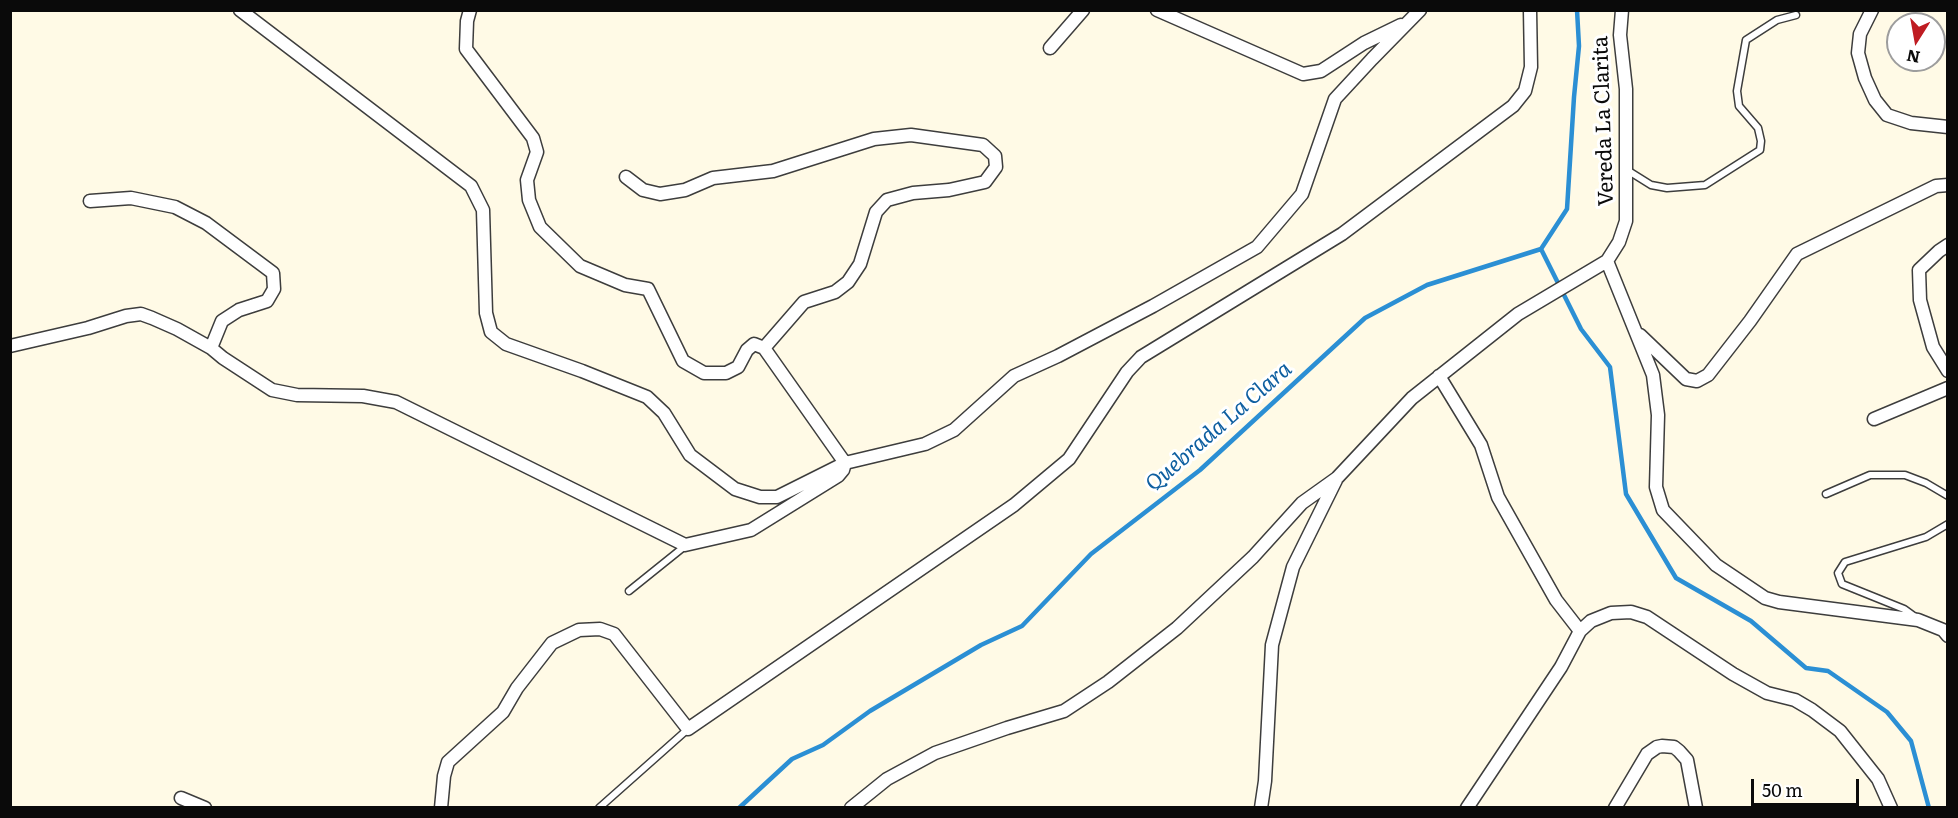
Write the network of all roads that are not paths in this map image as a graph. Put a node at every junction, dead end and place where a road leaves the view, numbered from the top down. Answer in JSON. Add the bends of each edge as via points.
{"nodes":[{"id":1,"x":240,"y":10,"type":"edge"},
{"id":2,"x":470,"y":10,"type":"edge"},
{"id":3,"x":1083,"y":10,"type":"edge"},
{"id":4,"x":1157,"y":10,"type":"edge"},
{"id":5,"x":1420,"y":10,"type":"edge"},
{"id":6,"x":1530,"y":10,"type":"edge"},
{"id":7,"x":1622,"y":10,"type":"edge"},
{"id":8,"x":1872,"y":10,"type":"edge"},
{"id":9,"x":1797,"y":15,"type":"dead end"},
{"id":10,"x":1410,"y":21,"type":"junction"},
{"id":11,"x":1050,"y":48,"type":"dead end"},
{"id":12,"x":1947,"y":127,"type":"edge"},
{"id":13,"x":1627,"y":169,"type":"junction"},
{"id":14,"x":626,"y":177,"type":"dead end"},
{"id":15,"x":1947,"y":185,"type":"edge"},
{"id":16,"x":90,"y":201,"type":"dead end"},
{"id":17,"x":1947,"y":245,"type":"edge"},
{"id":18,"x":1606,"y":261,"type":"junction"},
{"id":19,"x":1637,"y":332,"type":"junction"},
{"id":20,"x":10,"y":346,"type":"edge"},
{"id":21,"x":211,"y":348,"type":"junction"},
{"id":22,"x":764,"y":348,"type":"junction"},
{"id":23,"x":1947,"y":371,"type":"edge"},
{"id":24,"x":1439,"y":376,"type":"junction"},
{"id":25,"x":1947,"y":388,"type":"edge"},
{"id":26,"x":1874,"y":419,"type":"dead end"},
{"id":27,"x":845,"y":463,"type":"junction"},
{"id":28,"x":1336,"y":478,"type":"junction"},
{"id":29,"x":1826,"y":494,"type":"dead end"},
{"id":30,"x":1947,"y":496,"type":"edge"},
{"id":31,"x":1947,"y":524,"type":"edge"},
{"id":32,"x":686,"y":545,"type":"junction"},
{"id":33,"x":629,"y":591,"type":"dead end"},
{"id":34,"x":1918,"y":620,"type":"junction"},
{"id":35,"x":1580,"y":631,"type":"junction"},
{"id":36,"x":1947,"y":636,"type":"edge"},
{"id":37,"x":688,"y":729,"type":"junction"},
{"id":38,"x":181,"y":798,"type":"dead end"},
{"id":39,"x":205,"y":807,"type":"edge"},
{"id":40,"x":441,"y":807,"type":"edge"},
{"id":41,"x":599,"y":807,"type":"edge"},
{"id":42,"x":851,"y":807,"type":"edge"},
{"id":43,"x":1261,"y":807,"type":"edge"},
{"id":44,"x":1467,"y":807,"type":"edge"},
{"id":45,"x":1615,"y":807,"type":"edge"},
{"id":46,"x":1696,"y":807,"type":"edge"},
{"id":47,"x":1891,"y":807,"type":"edge"}],
"edges":[{"from":1,"to":27,"type":"street","via":[[471,186],[483,210],[486,313],[491,332],[506,344],[647,397],[664,413],[690,455],[735,489],[760,497],[777,497]]},
{"from":2,"to":22,"type":"street","via":[[466,49],[533,138],[537,152],[526,180],[540,226],[580,266],[625,285],[648,289],[683,361],[704,373],[726,373],[738,367],[754,344]]},
{"from":3,"to":11,"type":"street"},
{"from":4,"to":10,"type":"street","via":[[1303,74],[1321,72],[1364,43]]},
{"from":5,"to":10,"type":"street"},
{"from":6,"to":37,"type":"street","via":[[1531,67],[1525,91],[1513,106],[1342,234],[1142,357],[1127,372],[1069,459],[1014,505]]},
{"from":7,"to":13,"type":"street","name":"Vereda La Clarita"},
{"from":8,"to":12,"type":"street","via":[[1860,34],[1858,53],[1875,100],[1887,115],[1911,123]]},
{"from":9,"to":13,"type":"lane","via":[[1777,20],[1746,40],[1737,91],[1739,106],[1758,128],[1761,150],[1705,185],[1651,185]]},
{"from":10,"to":27,"type":"street","via":[[1335,99],[1302,194],[1257,247],[1153,306],[1014,376],[954,430],[926,444]]},
{"from":13,"to":18,"type":"street","name":"Vereda La Clarita","via":[[1626,221],[1619,242]]},
{"from":14,"to":22,"type":"street","via":[[643,190],[660,194],[685,190],[713,178],[773,171],[874,140],[910,135],[983,145],[995,156],[996,167],[985,183],[887,200],[876,212],[860,264],[848,282],[836,292],[804,302]]},
{"from":15,"to":19,"type":"street","via":[[1936,186],[1797,254],[1708,375],[1697,381],[1686,379]]},
{"from":16,"to":21,"type":"street","via":[[131,198],[175,207],[206,223],[273,273],[274,289],[267,301],[239,310],[222,321]]},
{"from":17,"to":23,"type":"street","via":[[1919,270],[1920,300],[1933,347]]},
{"from":18,"to":19,"type":"street"},
{"from":18,"to":24,"type":"street","via":[[1518,314]]},
{"from":19,"to":34,"type":"street","via":[[1653,375],[1658,415],[1656,487],[1663,510],[1716,565],[1765,598],[1779,602]]},
{"from":20,"to":21,"type":"street","via":[[141,314]]},
{"from":21,"to":32,"type":"street","via":[[272,390],[396,402]]},
{"from":22,"to":27,"type":"street"},
{"from":24,"to":28,"type":"street","via":[[1412,398]]},
{"from":24,"to":35,"type":"street","via":[[1481,445],[1498,497],[1556,600]]},
{"from":25,"to":26,"type":"street"},
{"from":27,"to":32,"type":"street","via":[[838,476],[751,530]]},
{"from":28,"to":42,"type":"street","via":[[1302,503],[1177,628],[1108,682],[1064,711],[935,753],[887,779]]},
{"from":28,"to":43,"type":"street","via":[[1293,567],[1272,645]]},
{"from":29,"to":30,"type":"lane","via":[[1870,475],[1905,476]]},
{"from":31,"to":34,"type":"lane","via":[[1926,537],[1845,562],[1838,573],[1842,584],[1904,609]]},
{"from":32,"to":33,"type":"lane"},
{"from":34,"to":36,"type":"street"},
{"from":35,"to":44,"type":"street","via":[[1561,668]]},
{"from":35,"to":47,"type":"street","via":[[1611,614],[1631,612],[1647,617],[1733,674],[1767,693],[1795,700],[1840,731],[1878,779]]},
{"from":37,"to":40,"type":"street","via":[[614,634],[600,629],[579,630],[552,643],[503,712],[448,762]]},
{"from":37,"to":41,"type":"lane"},
{"from":38,"to":39,"type":"street"},
{"from":45,"to":46,"type":"street","via":[[1647,754],[1662,746],[1674,747],[1687,760]]}]}
